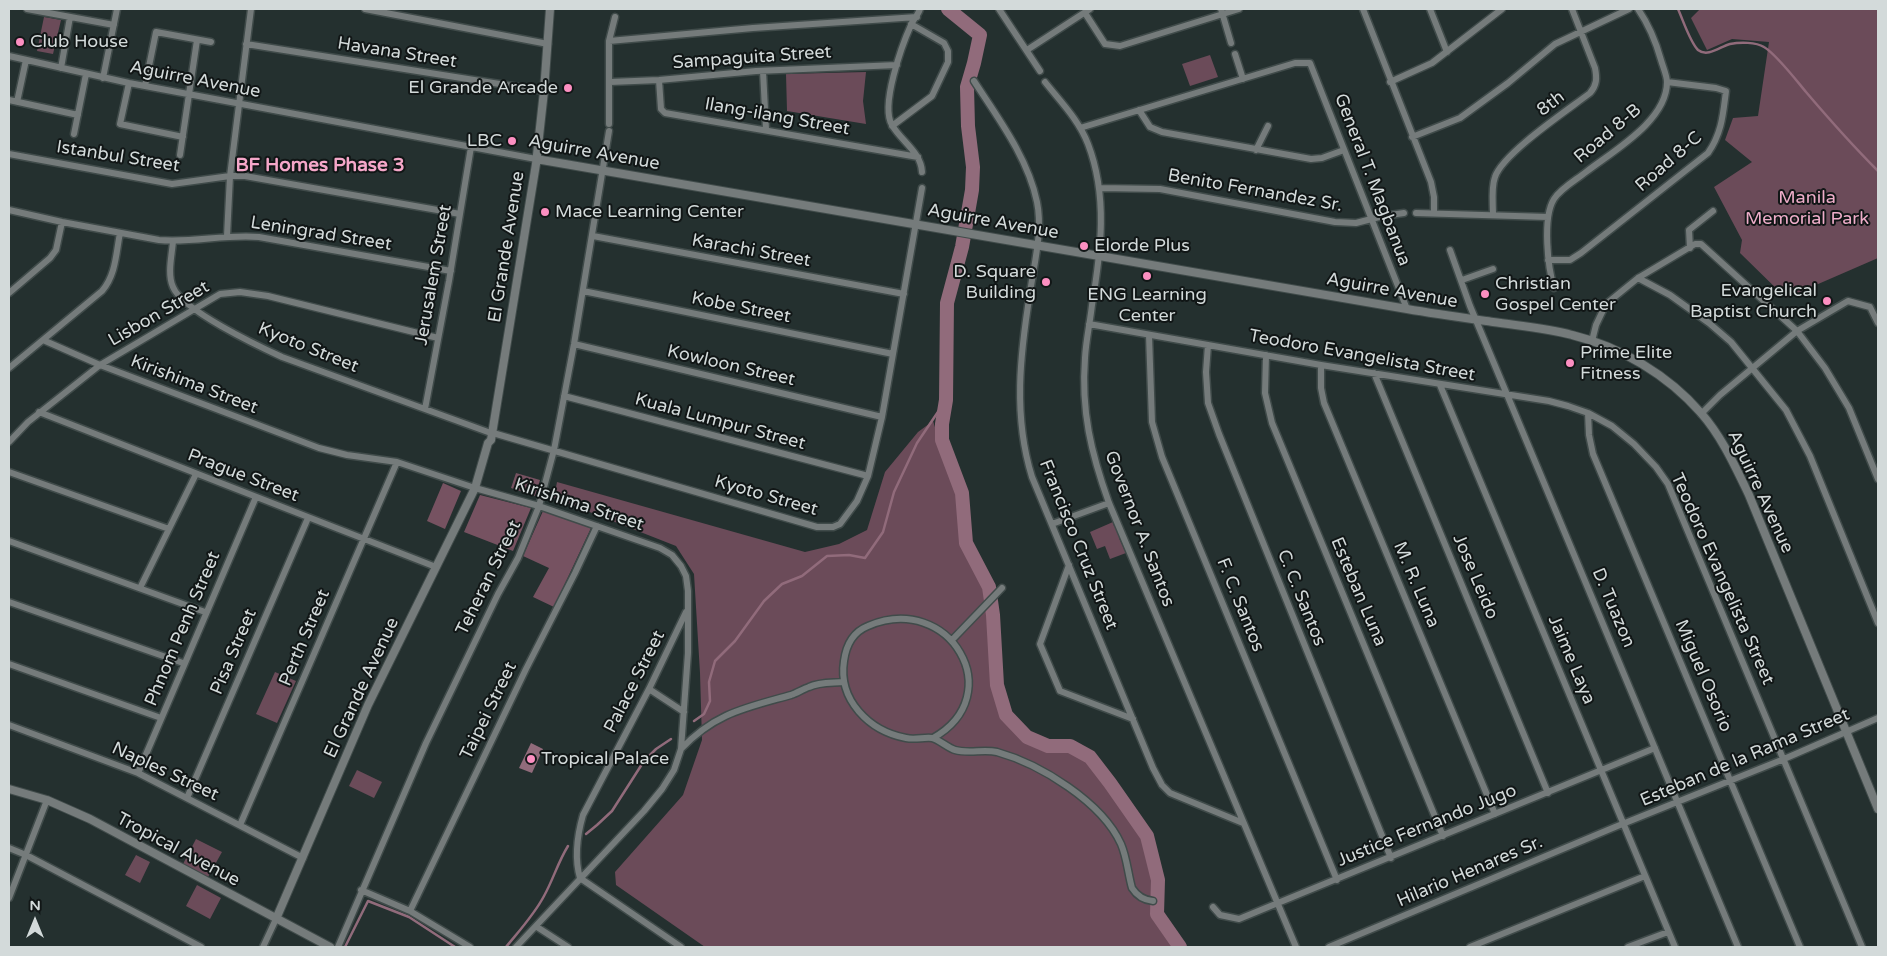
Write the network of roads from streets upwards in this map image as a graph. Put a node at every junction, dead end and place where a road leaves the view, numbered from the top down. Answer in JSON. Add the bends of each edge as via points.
{"nodes":[{"id":1,"x":27,"y":9,"type":"edge"},
{"id":2,"x":117,"y":9,"type":"edge"},
{"id":3,"x":251,"y":9,"type":"edge"},
{"id":4,"x":365,"y":9,"type":"edge"},
{"id":5,"x":550,"y":9,"type":"edge"},
{"id":6,"x":920,"y":9,"type":"edge"},
{"id":7,"x":999,"y":9,"type":"edge"},
{"id":8,"x":1239,"y":9,"type":"edge"},
{"id":9,"x":1363,"y":9,"type":"edge"},
{"id":10,"x":1430,"y":9,"type":"edge"},
{"id":11,"x":1501,"y":9,"type":"edge"},
{"id":12,"x":1572,"y":9,"type":"edge"},
{"id":13,"x":1629,"y":9,"type":"edge"},
{"id":14,"x":1638,"y":9,"type":"edge"},
{"id":15,"x":1088,"y":11,"type":"edge"},
{"id":16,"x":1222,"y":12,"type":"edge"},
{"id":17,"x":614,"y":16,"type":"dead end"},
{"id":18,"x":70,"y":17,"type":"junction"},
{"id":19,"x":917,"y":17,"type":"junction"},
{"id":20,"x":114,"y":24,"type":"junction"},
{"id":21,"x":911,"y":24,"type":"junction"},
{"id":22,"x":1581,"y":32,"type":"junction"},
{"id":23,"x":197,"y":40,"type":"junction"},
{"id":24,"x":609,"y":41,"type":"junction"},
{"id":25,"x":211,"y":42,"type":"dead end"},
{"id":26,"x":1231,"y":42,"type":"dead end"},
{"id":27,"x":246,"y":44,"type":"junction"},
{"id":28,"x":548,"y":44,"type":"junction"},
{"id":29,"x":1027,"y":50,"type":"junction"},
{"id":30,"x":1447,"y":52,"type":"junction"},
{"id":31,"x":1235,"y":54,"type":"dead end"},
{"id":32,"x":9,"y":56,"type":"edge"},
{"id":33,"x":26,"y":60,"type":"junction"},
{"id":34,"x":897,"y":65,"type":"junction"},
{"id":35,"x":60,"y":68,"type":"junction"},
{"id":36,"x":763,"y":71,"type":"junction"},
{"id":37,"x":1040,"y":71,"type":"dead end"},
{"id":38,"x":86,"y":74,"type":"junction"},
{"id":39,"x":103,"y":78,"type":"junction"},
{"id":40,"x":1243,"y":79,"type":"junction"},
{"id":41,"x":659,"y":80,"type":"junction"},
{"id":42,"x":974,"y":81,"type":"dead end"},
{"id":43,"x":610,"y":82,"type":"junction"},
{"id":44,"x":1044,"y":82,"type":"dead end"},
{"id":45,"x":1390,"y":82,"type":"junction"},
{"id":46,"x":1667,"y":82,"type":"junction"},
{"id":47,"x":129,"y":83,"type":"junction"},
{"id":48,"x":145,"y":86,"type":"junction"},
{"id":49,"x":544,"y":91,"type":"junction"},
{"id":50,"x":189,"y":95,"type":"junction"},
{"id":51,"x":9,"y":100,"type":"edge"},
{"id":52,"x":17,"y":102,"type":"junction"},
{"id":53,"x":238,"y":104,"type":"junction"},
{"id":54,"x":1139,"y":110,"type":"junction"},
{"id":55,"x":78,"y":115,"type":"junction"},
{"id":56,"x":892,"y":126,"type":"junction"},
{"id":57,"x":1268,"y":126,"type":"dead end"},
{"id":58,"x":1080,"y":128,"type":"junction"},
{"id":59,"x":766,"y":130,"type":"junction"},
{"id":60,"x":74,"y":134,"type":"dead end"},
{"id":61,"x":183,"y":137,"type":"junction"},
{"id":62,"x":1412,"y":137,"type":"junction"},
{"id":63,"x":471,"y":147,"type":"junction"},
{"id":64,"x":1256,"y":150,"type":"junction"},
{"id":65,"x":1344,"y":150,"type":"junction"},
{"id":66,"x":9,"y":154,"type":"edge"},
{"id":67,"x":180,"y":155,"type":"dead end"},
{"id":68,"x":918,"y":157,"type":"junction"},
{"id":69,"x":536,"y":159,"type":"junction"},
{"id":70,"x":603,"y":170,"type":"junction"},
{"id":71,"x":922,"y":172,"type":"dead end"},
{"id":72,"x":230,"y":176,"type":"junction"},
{"id":73,"x":922,"y":188,"type":"dead end"},
{"id":74,"x":1100,"y":188,"type":"junction"},
{"id":75,"x":9,"y":210,"type":"edge"},
{"id":76,"x":1712,"y":211,"type":"dead end"},
{"id":77,"x":1404,"y":213,"type":"dead end"},
{"id":78,"x":1416,"y":213,"type":"dead end"},
{"id":79,"x":1434,"y":213,"type":"junction"},
{"id":80,"x":460,"y":214,"type":"junction"},
{"id":81,"x":1493,"y":215,"type":"junction"},
{"id":82,"x":1548,"y":217,"type":"junction"},
{"id":83,"x":1371,"y":218,"type":"junction"},
{"id":84,"x":62,"y":222,"type":"junction"},
{"id":85,"x":916,"y":224,"type":"junction"},
{"id":86,"x":120,"y":233,"type":"junction"},
{"id":87,"x":227,"y":236,"type":"junction"},
{"id":88,"x":593,"y":236,"type":"junction"},
{"id":89,"x":173,"y":241,"type":"junction"},
{"id":90,"x":1037,"y":245,"type":"junction"},
{"id":91,"x":1692,"y":246,"type":"junction"},
{"id":92,"x":1450,"y":250,"type":"dead end"},
{"id":93,"x":1100,"y":256,"type":"junction"},
{"id":94,"x":1548,"y":260,"type":"junction"},
{"id":95,"x":1493,"y":269,"type":"dead end"},
{"id":96,"x":451,"y":270,"type":"junction"},
{"id":97,"x":1638,"y":278,"type":"junction"},
{"id":98,"x":1462,"y":280,"type":"junction"},
{"id":99,"x":1554,"y":288,"type":"dead end"},
{"id":100,"x":583,"y":291,"type":"junction"},
{"id":101,"x":9,"y":293,"type":"edge"},
{"id":102,"x":904,"y":294,"type":"junction"},
{"id":103,"x":194,"y":309,"type":"junction"},
{"id":104,"x":1407,"y":309,"type":"junction"},
{"id":105,"x":1476,"y":320,"type":"junction"},
{"id":106,"x":1878,"y":323,"type":"edge"},
{"id":107,"x":1090,"y":324,"type":"junction"},
{"id":108,"x":1797,"y":331,"type":"junction"},
{"id":109,"x":1149,"y":334,"type":"junction"},
{"id":110,"x":438,"y":338,"type":"junction"},
{"id":111,"x":43,"y":340,"type":"junction"},
{"id":112,"x":1592,"y":341,"type":"junction"},
{"id":113,"x":574,"y":344,"type":"junction"},
{"id":114,"x":1208,"y":345,"type":"junction"},
{"id":115,"x":893,"y":354,"type":"junction"},
{"id":116,"x":1266,"y":355,"type":"junction"},
{"id":117,"x":100,"y":365,"type":"junction"},
{"id":118,"x":1321,"y":365,"type":"junction"},
{"id":119,"x":9,"y":368,"type":"edge"},
{"id":120,"x":1753,"y":368,"type":"junction"},
{"id":121,"x":1374,"y":373,"type":"junction"},
{"id":122,"x":1440,"y":385,"type":"junction"},
{"id":123,"x":1508,"y":395,"type":"junction"},
{"id":124,"x":564,"y":396,"type":"junction"},
{"id":125,"x":425,"y":408,"type":"junction"},
{"id":126,"x":40,"y":412,"type":"junction"},
{"id":127,"x":1588,"y":414,"type":"junction"},
{"id":128,"x":1701,"y":414,"type":"junction"},
{"id":129,"x":882,"y":416,"type":"junction"},
{"id":130,"x":491,"y":431,"type":"junction"},
{"id":131,"x":9,"y":442,"type":"edge"},
{"id":132,"x":554,"y":450,"type":"junction"},
{"id":133,"x":397,"y":462,"type":"junction"},
{"id":134,"x":9,"y":472,"type":"edge"},
{"id":135,"x":196,"y":474,"type":"junction"},
{"id":136,"x":868,"y":476,"type":"junction"},
{"id":137,"x":1878,"y":480,"type":"edge"},
{"id":138,"x":475,"y":488,"type":"junction"},
{"id":139,"x":256,"y":497,"type":"junction"},
{"id":140,"x":1109,"y":503,"type":"junction"},
{"id":141,"x":540,"y":506,"type":"junction"},
{"id":142,"x":308,"y":518,"type":"junction"},
{"id":143,"x":1052,"y":524,"type":"junction"},
{"id":144,"x":597,"y":526,"type":"junction"},
{"id":145,"x":169,"y":530,"type":"junction"},
{"id":146,"x":364,"y":539,"type":"junction"},
{"id":147,"x":9,"y":541,"type":"edge"},
{"id":148,"x":1069,"y":565,"type":"junction"},
{"id":149,"x":436,"y":567,"type":"junction"},
{"id":150,"x":140,"y":588,"type":"junction"},
{"id":151,"x":1002,"y":588,"type":"dead end"},
{"id":152,"x":9,"y":602,"type":"edge"},
{"id":153,"x":688,"y":610,"type":"junction"},
{"id":154,"x":205,"y":612,"type":"junction"},
{"id":155,"x":1878,"y":623,"type":"edge"},
{"id":156,"x":952,"y":640,"type":"junction"},
{"id":157,"x":183,"y":663,"type":"junction"},
{"id":158,"x":9,"y":664,"type":"edge"},
{"id":159,"x":843,"y":682,"type":"junction"},
{"id":160,"x":649,"y":689,"type":"junction"},
{"id":161,"x":684,"y":712,"type":"junction"},
{"id":162,"x":161,"y":718,"type":"junction"},
{"id":163,"x":1878,"y":718,"type":"edge"},
{"id":164,"x":1133,"y":719,"type":"junction"},
{"id":165,"x":9,"y":725,"type":"edge"},
{"id":166,"x":1846,"y":732,"type":"junction"},
{"id":167,"x":933,"y":738,"type":"junction"},
{"id":168,"x":1655,"y":748,"type":"junction"},
{"id":169,"x":681,"y":749,"type":"junction"},
{"id":170,"x":1784,"y":760,"type":"junction"},
{"id":171,"x":1601,"y":771,"type":"junction"},
{"id":172,"x":138,"y":773,"type":"junction"},
{"id":173,"x":1731,"y":781,"type":"junction"},
{"id":174,"x":9,"y":789,"type":"edge"},
{"id":175,"x":1548,"y":793,"type":"junction"},
{"id":176,"x":187,"y":798,"type":"junction"},
{"id":177,"x":47,"y":800,"type":"junction"},
{"id":178,"x":1677,"y":804,"type":"junction"},
{"id":179,"x":1878,"y":809,"type":"edge"},
{"id":180,"x":1495,"y":814,"type":"junction"},
{"id":181,"x":1243,"y":823,"type":"junction"},
{"id":182,"x":1623,"y":824,"type":"junction"},
{"id":183,"x":240,"y":825,"type":"junction"},
{"id":184,"x":1443,"y":836,"type":"junction"},
{"id":185,"x":9,"y":848,"type":"edge"},
{"id":186,"x":26,"y":855,"type":"junction"},
{"id":187,"x":303,"y":858,"type":"junction"},
{"id":188,"x":1391,"y":858,"type":"junction"},
{"id":189,"x":1645,"y":876,"type":"junction"},
{"id":190,"x":580,"y":878,"type":"junction"},
{"id":191,"x":1337,"y":880,"type":"junction"},
{"id":192,"x":361,"y":890,"type":"junction"},
{"id":193,"x":9,"y":898,"type":"edge"},
{"id":194,"x":1153,"y":901,"type":"dead end"},
{"id":195,"x":1278,"y":904,"type":"junction"},
{"id":196,"x":1213,"y":907,"type":"dead end"},
{"id":197,"x":410,"y":911,"type":"junction"},
{"id":198,"x":276,"y":919,"type":"junction"},
{"id":199,"x":536,"y":926,"type":"junction"},
{"id":200,"x":1668,"y":932,"type":"junction"},
{"id":201,"x":201,"y":947,"type":"edge"},
{"id":202,"x":264,"y":947,"type":"edge"},
{"id":203,"x":330,"y":947,"type":"edge"},
{"id":204,"x":338,"y":947,"type":"edge"},
{"id":205,"x":470,"y":947,"type":"edge"},
{"id":206,"x":516,"y":947,"type":"edge"},
{"id":207,"x":568,"y":947,"type":"edge"},
{"id":208,"x":681,"y":947,"type":"edge"},
{"id":209,"x":1296,"y":947,"type":"edge"},
{"id":210,"x":1328,"y":947,"type":"edge"},
{"id":211,"x":1470,"y":947,"type":"edge"},
{"id":212,"x":1628,"y":947,"type":"edge"},
{"id":213,"x":1675,"y":947,"type":"edge"},
{"id":214,"x":1738,"y":947,"type":"edge"},
{"id":215,"x":1800,"y":947,"type":"edge"},
{"id":216,"x":1862,"y":947,"type":"edge"}],
"edges":[{"from":1,"to":18,"type":"street"},
{"from":2,"to":20,"type":"street"},
{"from":3,"to":27,"type":"street"},
{"from":4,"to":28,"type":"street"},
{"from":5,"to":28,"type":"street","name":"El Grande Avenue"},
{"from":6,"to":19,"type":"street"},
{"from":7,"to":29,"type":"street"},
{"from":8,"to":16,"type":"street"},
{"from":9,"to":45,"type":"street"},
{"from":10,"to":30,"type":"street"},
{"from":11,"to":30,"type":"street"},
{"from":12,"to":22,"type":"street","name":"8th"},
{"from":13,"to":22,"type":"street"},
{"from":14,"to":46,"type":"street","via":[[1650,28]]},
{"from":15,"to":16,"type":"street","via":[[1105,44],[1120,46]]},
{"from":15,"to":29,"type":"street"},
{"from":16,"to":26,"type":"street"},
{"from":17,"to":24,"type":"street","name":"Teheran Street"},
{"from":18,"to":20,"type":"street"},
{"from":18,"to":35,"type":"street"},
{"from":19,"to":21,"type":"street"},
{"from":19,"to":24,"type":"street"},
{"from":20,"to":39,"type":"street"},
{"from":21,"to":34,"type":"street"},
{"from":21,"to":56,"type":"street","via":[[944,44],[948,62],[932,96]]},
{"from":22,"to":62,"type":"street","via":[[1555,44],[1460,118]]},
{"from":22,"to":81,"type":"street","name":"8th","via":[[1595,68],[1595,87],[1515,150],[1500,167],[1495,177]]},
{"from":23,"to":25,"type":"street"},
{"from":23,"to":48,"type":"street","via":[[156,32]]},
{"from":23,"to":50,"type":"street"},
{"from":24,"to":43,"type":"street","name":"Teheran Street"},
{"from":27,"to":49,"type":"street","name":"Havana Street"},
{"from":27,"to":53,"type":"street"},
{"from":28,"to":49,"type":"street","name":"El Grande Avenue"},
{"from":29,"to":37,"type":"street"},
{"from":30,"to":45,"type":"street","via":[[1420,70]]},
{"from":31,"to":40,"type":"street"},
{"from":32,"to":33,"type":"street","name":"Aguirre Avenue"},
{"from":33,"to":35,"type":"street","name":"Aguirre Avenue"},
{"from":33,"to":52,"type":"street"},
{"from":34,"to":36,"type":"street","name":"Sampaguita Street"},
{"from":34,"to":56,"type":"street","via":[[888,105]]},
{"from":35,"to":38,"type":"street","name":"Aguirre Avenue"},
{"from":36,"to":41,"type":"street","name":"Sampaguita Street"},
{"from":36,"to":59,"type":"street"},
{"from":38,"to":39,"type":"street","name":"Aguirre Avenue"},
{"from":38,"to":55,"type":"street"},
{"from":39,"to":47,"type":"street","name":"Aguirre Avenue"},
{"from":40,"to":54,"type":"street"},
{"from":40,"to":65,"type":"street","name":"General T. Magbanua","via":[[1295,63],[1310,63]]},
{"from":41,"to":43,"type":"street","name":"Sampaguita Street"},
{"from":41,"to":59,"type":"street","name":"Ilang-ilang Street","via":[[665,113]]},
{"from":42,"to":90,"type":"street","name":"Francisco Cruz Street","via":[[1024,164],[1037,202]]},
{"from":43,"to":70,"type":"street","name":"Teheran Street","via":[[609,127]]},
{"from":44,"to":58,"type":"street","name":"Governor A. Santos"},
{"from":45,"to":62,"type":"street"},
{"from":46,"to":82,"type":"street","name":"Road 8-B","via":[[1662,101],[1648,125],[1558,194]]},
{"from":46,"to":94,"type":"street","name":"Road 8-C","via":[[1726,91],[1717,140],[1708,153],[1581,253],[1570,260]]},
{"from":47,"to":48,"type":"street","name":"Aguirre Avenue"},
{"from":47,"to":61,"type":"street","via":[[120,124]]},
{"from":48,"to":50,"type":"street","name":"Aguirre Avenue"},
{"from":49,"to":69,"type":"street","name":"El Grande Avenue"},
{"from":50,"to":53,"type":"street","name":"Aguirre Avenue"},
{"from":50,"to":61,"type":"street"},
{"from":51,"to":52,"type":"street"},
{"from":52,"to":55,"type":"street"},
{"from":53,"to":63,"type":"street","name":"Aguirre Avenue"},
{"from":53,"to":72,"type":"street"},
{"from":54,"to":58,"type":"street"},
{"from":54,"to":64,"type":"street","via":[[1150,127],[1162,132]]},
{"from":55,"to":60,"type":"street"},
{"from":56,"to":68,"type":"street"},
{"from":57,"to":64,"type":"street"},
{"from":58,"to":74,"type":"street","name":"Governor A. Santos","via":[[1088,144]]},
{"from":59,"to":68,"type":"street","name":"Ilang-ilang Street"},
{"from":61,"to":67,"type":"street"},
{"from":62,"to":79,"type":"street","via":[[1431,182]]},
{"from":63,"to":69,"type":"street","name":"Aguirre Avenue"},
{"from":63,"to":80,"type":"street","name":"Jerusalem Street"},
{"from":64,"to":65,"type":"street","via":[[1311,159]]},
{"from":65,"to":83,"type":"street","name":"General T. Magbanua"},
{"from":66,"to":72,"type":"street","name":"Istanbul Street","via":[[158,182],[187,183]]},
{"from":68,"to":71,"type":"street"},
{"from":69,"to":70,"type":"street","name":"Aguirre Avenue"},
{"from":69,"to":130,"type":"street","name":"El Grande Avenue"},
{"from":70,"to":85,"type":"street","name":"Aguirre Avenue"},
{"from":70,"to":88,"type":"street","name":"Teheran Street"},
{"from":72,"to":80,"type":"street","name":"Istanbul Street"},
{"from":72,"to":87,"type":"street"},
{"from":73,"to":85,"type":"street","name":"Kyoto Street"},
{"from":74,"to":83,"type":"street","name":"Benito Fernandez Sr.","via":[[1160,189],[1335,222],[1356,223]]},
{"from":74,"to":93,"type":"street","name":"Governor A. Santos"},
{"from":75,"to":84,"type":"street","name":"Leningrad Street"},
{"from":76,"to":91,"type":"street","via":[[1689,230]]},
{"from":77,"to":83,"type":"street","name":"Benito Fernandez Sr."},
{"from":78,"to":79,"type":"street"},
{"from":79,"to":81,"type":"street"},
{"from":80,"to":96,"type":"street","name":"Jerusalem Street"},
{"from":81,"to":82,"type":"street"},
{"from":82,"to":94,"type":"street"},
{"from":83,"to":104,"type":"street","name":"General T. Magbanua"},
{"from":84,"to":86,"type":"street","name":"Leningrad Street"},
{"from":84,"to":101,"type":"street","via":[[56,250]]},
{"from":85,"to":90,"type":"street","name":"Aguirre Avenue"},
{"from":85,"to":102,"type":"street","name":"Kyoto Street"},
{"from":86,"to":89,"type":"street","name":"Leningrad Street"},
{"from":86,"to":111,"type":"street","via":[[108,284]]},
{"from":87,"to":89,"type":"street","name":"Leningrad Street"},
{"from":87,"to":96,"type":"street","name":"Leningrad Street","via":[[277,239]]},
{"from":88,"to":100,"type":"street","name":"Teheran Street"},
{"from":88,"to":102,"type":"street","name":"Karachi Street"},
{"from":89,"to":103,"type":"street","name":"Kyoto Street","via":[[173,288]]},
{"from":90,"to":93,"type":"street","name":"Aguirre Avenue"},
{"from":90,"to":143,"type":"street","name":"Francisco Cruz Street","via":[[1020,366],[1019,408],[1029,468]]},
{"from":91,"to":97,"type":"street"},
{"from":91,"to":108,"type":"street","via":[[1701,244]]},
{"from":92,"to":98,"type":"street","name":"D. Tuazon"},
{"from":93,"to":104,"type":"street","name":"Aguirre Avenue"},
{"from":93,"to":107,"type":"street","name":"Governor A. Santos"},
{"from":94,"to":99,"type":"street"},
{"from":95,"to":98,"type":"street"},
{"from":96,"to":110,"type":"street","name":"Jerusalem Street"},
{"from":97,"to":112,"type":"street","via":[[1606,304]]},
{"from":97,"to":120,"type":"street","via":[[1670,295],[1709,323]]},
{"from":98,"to":105,"type":"street","name":"D. Tuazon"},
{"from":100,"to":113,"type":"street","name":"Teheran Street"},
{"from":100,"to":115,"type":"street","name":"Kobe Street"},
{"from":102,"to":115,"type":"street","name":"Kyoto Street"},
{"from":103,"to":110,"type":"street","name":"Lisbon Street","via":[[220,294],[252,293]]},
{"from":103,"to":117,"type":"street","name":"Lisbon Street"},
{"from":103,"to":125,"type":"street","name":"Kyoto Street","via":[[282,357]]},
{"from":104,"to":105,"type":"street","name":"Aguirre Avenue"},
{"from":105,"to":112,"type":"street","name":"Aguirre Avenue","via":[[1552,331]]},
{"from":105,"to":123,"type":"street","name":"D. Tuazon"},
{"from":106,"to":108,"type":"street","via":[[1870,307],[1848,300]]},
{"from":107,"to":109,"type":"street","name":"Teodoro Evangelista Street"},
{"from":107,"to":140,"type":"street","name":"Governor A. Santos","via":[[1085,356],[1085,412],[1095,465]]},
{"from":108,"to":120,"type":"street"},
{"from":108,"to":137,"type":"street","via":[[1825,368],[1848,408]]},
{"from":109,"to":114,"type":"street","name":"Teodoro Evangelista Street"},
{"from":109,"to":191,"type":"street","name":"F. C. Santos","via":[[1152,422],[1162,456]]},
{"from":110,"to":125,"type":"street","name":"Jerusalem Street"},
{"from":111,"to":117,"type":"street","name":"Kirishima Street"},
{"from":111,"to":119,"type":"street"},
{"from":112,"to":128,"type":"street","name":"Aguirre Avenue","via":[[1624,354],[1658,375]]},
{"from":113,"to":124,"type":"street","name":"Teheran Street"},
{"from":113,"to":129,"type":"street","name":"Kowloon Street"},
{"from":114,"to":116,"type":"street","name":"Teodoro Evangelista Street"},
{"from":114,"to":188,"type":"street","name":"C. C. Santos","via":[[1208,403],[1218,434]]},
{"from":115,"to":129,"type":"street","name":"Kyoto Street"},
{"from":116,"to":118,"type":"street","name":"Teodoro Evangelista Street"},
{"from":116,"to":184,"type":"street","name":"Esteban Luna","via":[[1265,393],[1272,423]]},
{"from":117,"to":126,"type":"street","name":"Lisbon Street"},
{"from":117,"to":133,"type":"street","name":"Kirishima Street","via":[[319,448]]},
{"from":118,"to":121,"type":"street","name":"Teodoro Evangelista Street"},
{"from":118,"to":180,"type":"street","name":"M. R. Luna","via":[[1324,403]]},
{"from":120,"to":128,"type":"street"},
{"from":120,"to":155,"type":"street","via":[[1786,410],[1810,456]]},
{"from":121,"to":122,"type":"street","name":"Teodoro Evangelista Street"},
{"from":121,"to":175,"type":"street","name":"Jose Leido"},
{"from":122,"to":123,"type":"street","name":"Teodoro Evangelista Street"},
{"from":122,"to":171,"type":"street","name":"Jaime Laya"},
{"from":123,"to":127,"type":"street","name":"Teodoro Evangelista Street","via":[[1549,401]]},
{"from":123,"to":168,"type":"street","name":"D. Tuazon"},
{"from":124,"to":132,"type":"street","name":"Teheran Street"},
{"from":124,"to":136,"type":"street","name":"Kuala Lumpur Street"},
{"from":125,"to":130,"type":"street","name":"Kyoto Street"},
{"from":126,"to":131,"type":"street","name":"Lisbon Street"},
{"from":126,"to":135,"type":"street","name":"Prague Street"},
{"from":127,"to":170,"type":"street","name":"Teodoro Evangelista Street","via":[[1612,426],[1634,444],[1668,484]]},
{"from":127,"to":173,"type":"street","name":"Miguel Osorio","via":[[1594,454]]},
{"from":128,"to":166,"type":"street","name":"Aguirre Avenue","via":[[1717,435],[1749,495]]},
{"from":129,"to":136,"type":"street","name":"Kyoto Street"},
{"from":130,"to":132,"type":"street","name":"Kyoto Street"},
{"from":130,"to":138,"type":"street","name":"El Grande Avenue"},
{"from":132,"to":136,"type":"street","name":"Kyoto Street","via":[[825,528],[840,524],[864,489]]},
{"from":132,"to":141,"type":"street","name":"Teheran Street"},
{"from":133,"to":138,"type":"street","name":"Kirishima Street"},
{"from":133,"to":146,"type":"street","name":"Perth Street"},
{"from":134,"to":145,"type":"street"},
{"from":135,"to":139,"type":"street","name":"Prague Street"},
{"from":135,"to":145,"type":"street"},
{"from":138,"to":141,"type":"street","name":"Kirishima Street"},
{"from":138,"to":149,"type":"street","name":"El Grande Avenue"},
{"from":139,"to":142,"type":"street","name":"Prague Street"},
{"from":139,"to":154,"type":"street","name":"Phnom Penh Street"},
{"from":140,"to":143,"type":"street"},
{"from":140,"to":181,"type":"street","name":"Governor A. Santos"},
{"from":141,"to":144,"type":"street","name":"Kirishima Street"},
{"from":141,"to":192,"type":"street","name":"Teheran Street","via":[[518,558],[426,743]]},
{"from":142,"to":146,"type":"street","name":"Prague Street"},
{"from":142,"to":176,"type":"street","name":"Pisa Street"},
{"from":143,"to":148,"type":"street","name":"Francisco Cruz Street"},
{"from":144,"to":153,"type":"street","name":"Kirishima Street","via":[[672,555],[686,576]]},
{"from":144,"to":197,"type":"street","name":"Taipei Street"},
{"from":145,"to":150,"type":"street"},
{"from":146,"to":149,"type":"street","name":"Prague Street"},
{"from":146,"to":183,"type":"street","name":"Perth Street"},
{"from":147,"to":150,"type":"street"},
{"from":148,"to":164,"type":"street","name":"Francisco Cruz Street"},
{"from":148,"to":164,"type":"street","via":[[1040,644],[1060,691]]},
{"from":149,"to":187,"type":"street","name":"El Grande Avenue","via":[[368,705]]},
{"from":150,"to":154,"type":"street"},
{"from":151,"to":156,"type":"street"},
{"from":152,"to":157,"type":"street"},
{"from":153,"to":160,"type":"street","name":"Palace Street"},
{"from":153,"to":161,"type":"street","name":"Kirishima Street"},
{"from":154,"to":157,"type":"street","name":"Phnom Penh Street"},
{"from":156,"to":159,"type":"street","via":[[931,625],[908,618],[866,626],[849,642]]},
{"from":156,"to":167,"type":"street","via":[[967,666],[967,693],[954,722]]},
{"from":157,"to":162,"type":"street","name":"Phnom Penh Street"},
{"from":158,"to":162,"type":"street"},
{"from":159,"to":167,"type":"street","via":[[852,703],[870,723],[904,738]]},
{"from":159,"to":169,"type":"street","via":[[816,684],[791,695],[732,712],[708,725]]},
{"from":160,"to":161,"type":"street"},
{"from":160,"to":190,"type":"street","name":"Palace Street","via":[[583,815],[577,846]]},
{"from":161,"to":169,"type":"street","name":"Kirishima Street"},
{"from":162,"to":172,"type":"street","name":"Phnom Penh Street"},
{"from":163,"to":166,"type":"street","name":"Esteban de la Rama Street"},
{"from":164,"to":181,"type":"street","name":"Francisco Cruz Street","via":[[1157,777],[1170,793]]},
{"from":165,"to":172,"type":"street","name":"Naples Street"},
{"from":166,"to":170,"type":"street","name":"Esteban de la Rama Street"},
{"from":166,"to":179,"type":"street","name":"Aguirre Avenue"},
{"from":167,"to":194,"type":"street","via":[[957,750],[1003,754],[1069,787],[1116,835],[1135,894]]},
{"from":168,"to":171,"type":"street","name":"Justice Fernando Jugo"},
{"from":168,"to":178,"type":"street","name":"D. Tuazon"},
{"from":169,"to":190,"type":"street","name":"Kirishima Street","via":[[662,790]]},
{"from":170,"to":173,"type":"street","name":"Esteban de la Rama Street"},
{"from":170,"to":216,"type":"street","name":"Teodoro Evangelista Street"},
{"from":171,"to":175,"type":"street","name":"Justice Fernando Jugo"},
{"from":171,"to":182,"type":"street","name":"Jaime Laya"},
{"from":172,"to":176,"type":"street","name":"Naples Street"},
{"from":173,"to":178,"type":"street","name":"Esteban de la Rama Street"},
{"from":173,"to":215,"type":"street","name":"Miguel Osorio"},
{"from":174,"to":177,"type":"street","name":"Tropical Avenue"},
{"from":175,"to":180,"type":"street","name":"Justice Fernando Jugo"},
{"from":176,"to":183,"type":"street","name":"Naples Street"},
{"from":177,"to":186,"type":"street"},
{"from":177,"to":198,"type":"street","name":"Tropical Avenue","via":[[90,819]]},
{"from":178,"to":182,"type":"street","name":"Esteban de la Rama Street"},
{"from":178,"to":214,"type":"street","name":"D. Tuazon"},
{"from":180,"to":184,"type":"street","name":"Justice Fernando Jugo"},
{"from":181,"to":195,"type":"street","name":"Governor A. Santos"},
{"from":182,"to":189,"type":"street","name":"Jaime Laya"},
{"from":182,"to":210,"type":"street","name":"Hilario Henares Sr."},
{"from":183,"to":187,"type":"street","name":"Naples Street"},
{"from":184,"to":188,"type":"street","name":"Justice Fernando Jugo"},
{"from":185,"to":186,"type":"street"},
{"from":186,"to":193,"type":"street"},
{"from":186,"to":201,"type":"street"},
{"from":187,"to":198,"type":"street","name":"El Grande Avenue"},
{"from":188,"to":191,"type":"street","name":"Justice Fernando Jugo"},
{"from":189,"to":200,"type":"street","name":"Jaime Laya"},
{"from":189,"to":211,"type":"street"},
{"from":190,"to":199,"type":"street","name":"Kirishima Street"},
{"from":190,"to":208,"type":"street"},
{"from":191,"to":195,"type":"street","name":"Justice Fernando Jugo"},
{"from":192,"to":197,"type":"street"},
{"from":192,"to":204,"type":"street","name":"Teheran Street"},
{"from":195,"to":196,"type":"street","name":"Justice Fernando Jugo","via":[[1239,919],[1220,915]]},
{"from":195,"to":209,"type":"street","name":"Governor A. Santos"},
{"from":197,"to":205,"type":"street"},
{"from":198,"to":202,"type":"street","name":"El Grande Avenue"},
{"from":198,"to":203,"type":"street","name":"Tropical Avenue"},
{"from":199,"to":206,"type":"street","name":"Kirishima Street"},
{"from":199,"to":207,"type":"street"},
{"from":200,"to":212,"type":"street"},
{"from":200,"to":213,"type":"street","name":"Jaime Laya"}]}
